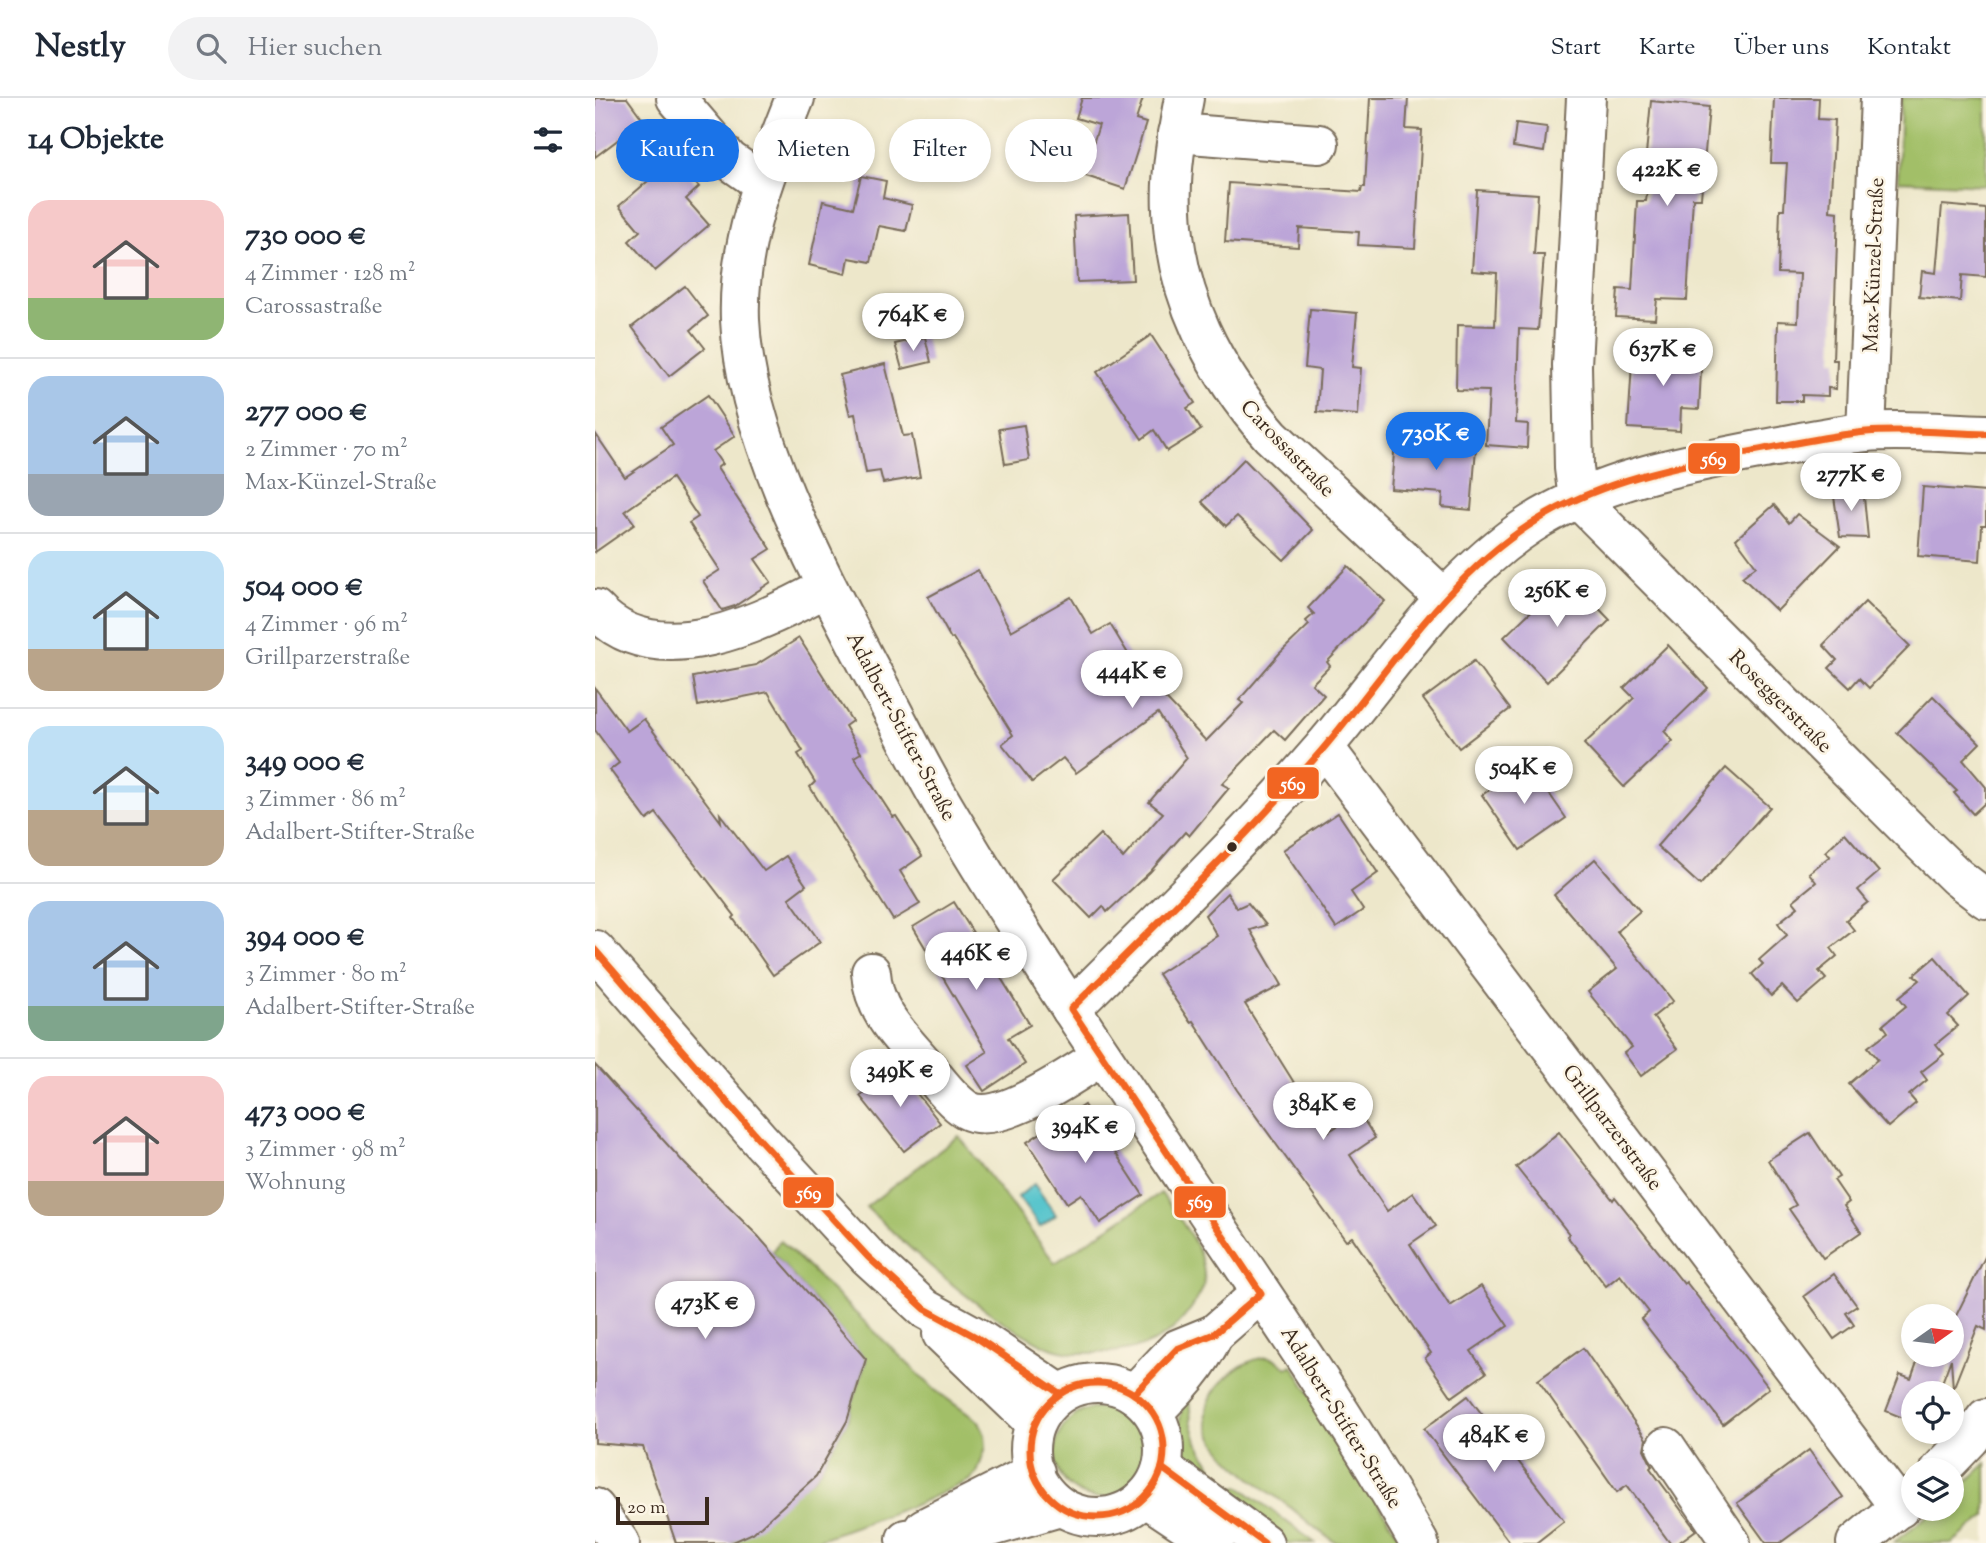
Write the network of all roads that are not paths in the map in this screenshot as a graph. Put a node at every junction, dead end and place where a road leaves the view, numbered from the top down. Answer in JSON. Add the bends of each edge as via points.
{"nodes":[{"id":1,"x":676,"y":98,"type":"edge"},
{"id":2,"x":795,"y":98,"type":"edge"},
{"id":3,"x":1586,"y":98,"type":"edge"},
{"id":4,"x":1880,"y":98,"type":"edge"},
{"id":5,"x":1181,"y":116,"type":"edge"},
{"id":6,"x":1319,"y":144,"type":"dead end"},
{"id":7,"x":762,"y":183,"type":"junction"},
{"id":8,"x":1866,"y":432,"type":"junction"},
{"id":9,"x":1986,"y":434,"type":"edge"},
{"id":10,"x":1578,"y":499,"type":"junction"},
{"id":11,"x":827,"y":587,"type":"junction"},
{"id":12,"x":1444,"y":598,"type":"junction"},
{"id":13,"x":595,"y":609,"type":"edge"},
{"id":14,"x":1324,"y":747,"type":"junction"},
{"id":15,"x":1986,"y":899,"type":"edge"},
{"id":16,"x":595,"y":950,"type":"edge"},
{"id":17,"x":871,"y":972,"type":"dead end"},
{"id":18,"x":1072,"y":1009,"type":"junction"},
{"id":19,"x":1102,"y":1056,"type":"junction"},
{"id":20,"x":1261,"y":1293,"type":"junction"},
{"id":21,"x":925,"y":1309,"type":"junction"},
{"id":22,"x":1059,"y":1393,"type":"junction"},
{"id":23,"x":1143,"y":1403,"type":"junction"},
{"id":24,"x":1986,"y":1418,"type":"edge"},
{"id":25,"x":1034,"y":1422,"type":"junction"},
{"id":26,"x":1666,"y":1447,"type":"dead end"},
{"id":27,"x":1952,"y":1458,"type":"edge"},
{"id":28,"x":1035,"y":1472,"type":"junction"},
{"id":29,"x":1154,"y":1483,"type":"junction"},
{"id":30,"x":1901,"y":1496,"type":"edge"},
{"id":31,"x":1901,"y":1506,"type":"edge"},
{"id":32,"x":1060,"y":1507,"type":"junction"},
{"id":33,"x":595,"y":1508,"type":"edge"},
{"id":34,"x":986,"y":1536,"type":"edge"},
{"id":35,"x":900,"y":1541,"type":"edge"},
{"id":36,"x":620,"y":1543,"type":"edge"},
{"id":37,"x":1214,"y":1543,"type":"edge"},
{"id":38,"x":1264,"y":1543,"type":"edge"},
{"id":39,"x":1419,"y":1543,"type":"edge"},
{"id":40,"x":1731,"y":1543,"type":"edge"},
{"id":41,"x":1856,"y":1543,"type":"edge"}],
"edges":[{"from":1,"to":7,"type":"street","via":[[729,160]]},
{"from":2,"to":7,"type":"street","name":"Adalbert-Stifter-Straße"},
{"from":3,"to":10,"type":"street","via":[[1572,365]]},
{"from":4,"to":8,"type":"street","name":"Max-Künzel-Straße"},
{"from":5,"to":6,"type":"street"},
{"from":5,"to":12,"type":"street","name":"Carossastraße","via":[[1172,211],[1176,245],[1190,304],[1224,376],[1271,436]]},
{"from":7,"to":11,"type":"street","name":"Adalbert-Stifter-Straße","via":[[740,293],[745,359],[768,450]]},
{"from":8,"to":9,"type":"street"},
{"from":8,"to":10,"type":"street","via":[[1695,462]]},
{"from":10,"to":12,"type":"street","via":[[1504,542]]},
{"from":10,"to":15,"type":"street","name":"Roseggerstraße","via":[[1921,843]]},
{"from":11,"to":13,"type":"street","via":[[753,624],[691,640],[651,639],[630,633]]},
{"from":11,"to":18,"type":"street","name":"Adalbert-Stifter-Straße","via":[[943,806]]},
{"from":12,"to":14,"type":"street"},
{"from":14,"to":18,"type":"street","via":[[1263,816]]},
{"from":14,"to":30,"type":"street","name":"Grillparzerstraße"},
{"from":16,"to":21,"type":"street","via":[[818,1204]]},
{"from":17,"to":19,"type":"street","via":[[884,1016],[959,1103],[975,1113],[996,1112],[1020,1103]]},
{"from":18,"to":19,"type":"street","name":"Adalbert-Stifter-Straße"},
{"from":19,"to":20,"type":"street","name":"Adalbert-Stifter-Straße"},
{"from":20,"to":23,"type":"street","via":[[1214,1334],[1191,1373]]},
{"from":20,"to":39,"type":"street","name":"Adalbert-Stifter-Straße","via":[[1348,1423]]},
{"from":21,"to":22,"type":"street"},
{"from":21,"to":25,"type":"street","via":[[946,1338]]},
{"from":22,"to":23,"type":"street","via":[[1081,1384],[1108,1383]]},
{"from":22,"to":25,"type":"street"},
{"from":23,"to":29,"type":"street","via":[[1163,1440]]},
{"from":24,"to":27,"type":"street"},
{"from":25,"to":28,"type":"street","via":[[1030,1445]]},
{"from":26,"to":40,"type":"street"},
{"from":28,"to":32,"type":"street"},
{"from":28,"to":35,"type":"street"},
{"from":29,"to":32,"type":"street","via":[[1124,1512],[1101,1518]]},
{"from":29,"to":37,"type":"street"},
{"from":29,"to":38,"type":"street"},
{"from":31,"to":41,"type":"street"},
{"from":32,"to":34,"type":"street"},
{"from":33,"to":36,"type":"street"},
{"from":34,"to":35,"type":"street"}]}
